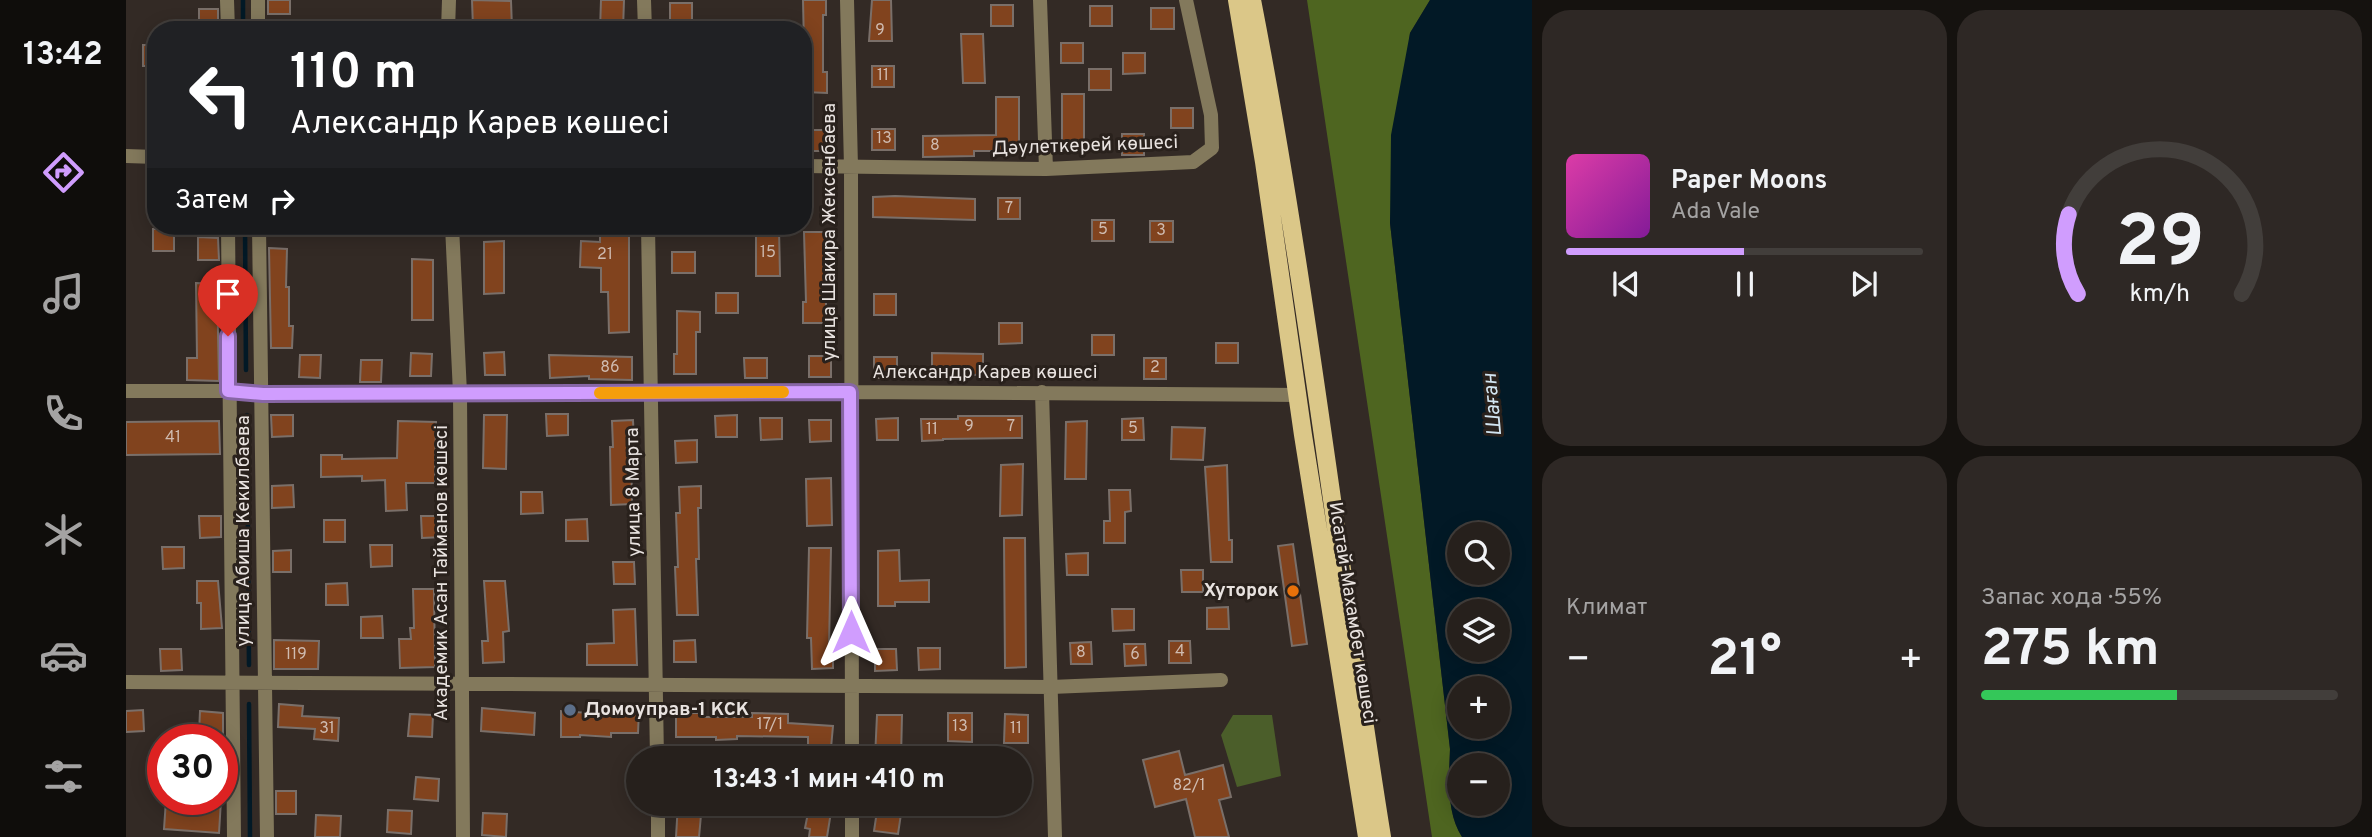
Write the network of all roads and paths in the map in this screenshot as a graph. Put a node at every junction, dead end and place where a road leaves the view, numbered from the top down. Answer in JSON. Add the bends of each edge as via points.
{"nodes":[{"id":1,"x":228,"y":0,"type":"edge"},
{"id":2,"x":258,"y":0,"type":"edge"},
{"id":3,"x":449,"y":0,"type":"edge"},
{"id":4,"x":644,"y":0,"type":"edge"},
{"id":5,"x":847,"y":0,"type":"edge"},
{"id":6,"x":1041,"y":0,"type":"edge"},
{"id":7,"x":1186,"y":0,"type":"edge"},
{"id":8,"x":1237,"y":0,"type":"edge"},
{"id":9,"x":1252,"y":0,"type":"edge"},
{"id":10,"x":228,"y":21,"type":"edge"},
{"id":11,"x":258,"y":21,"type":"edge"},
{"id":12,"x":449,"y":21,"type":"edge"},
{"id":13,"x":645,"y":21,"type":"edge"},
{"id":14,"x":126,"y":156,"type":"edge"},
{"id":15,"x":147,"y":157,"type":"edge"},
{"id":16,"x":812,"y":166,"type":"edge"},
{"id":17,"x":850,"y":167,"type":"junction"},
{"id":18,"x":1046,"y":169,"type":"junction"},
{"id":19,"x":228,"y":235,"type":"edge"},
{"id":20,"x":259,"y":235,"type":"edge"},
{"id":21,"x":452,"y":235,"type":"edge"},
{"id":22,"x":649,"y":235,"type":"edge"},
{"id":23,"x":126,"y":391,"type":"edge"},
{"id":24,"x":228,"y":391,"type":"junction"},
{"id":25,"x":850,"y":392,"type":"junction"},
{"id":26,"x":1042,"y":392,"type":"junction"},
{"id":27,"x":460,"y":393,"type":"junction"},
{"id":28,"x":652,"y":393,"type":"junction"},
{"id":29,"x":263,"y":394,"type":"junction"},
{"id":30,"x":1307,"y":394,"type":"junction"},
{"id":31,"x":1221,"y":680,"type":"dead end"},
{"id":32,"x":233,"y":681,"type":"junction"},
{"id":33,"x":126,"y":682,"type":"edge"},
{"id":34,"x":657,"y":683,"type":"junction"},
{"id":35,"x":265,"y":684,"type":"junction"},
{"id":36,"x":460,"y":685,"type":"junction"},
{"id":37,"x":852,"y":685,"type":"junction"},
{"id":38,"x":1051,"y":687,"type":"junction"},
{"id":39,"x":657,"y":746,"type":"edge"},
{"id":40,"x":852,"y":746,"type":"edge"},
{"id":41,"x":657,"y":816,"type":"edge"},
{"id":42,"x":852,"y":816,"type":"edge"},
{"id":43,"x":234,"y":837,"type":"edge"},
{"id":44,"x":267,"y":837,"type":"edge"},
{"id":45,"x":463,"y":837,"type":"edge"},
{"id":46,"x":658,"y":837,"type":"edge"},
{"id":47,"x":852,"y":837,"type":"edge"},
{"id":48,"x":1055,"y":837,"type":"edge"},
{"id":49,"x":1367,"y":837,"type":"edge"},
{"id":50,"x":1381,"y":837,"type":"edge"}],
"edges":[{"from":1,"to":10,"type":"street"},
{"from":2,"to":11,"type":"street"},
{"from":3,"to":12,"type":"street"},
{"from":4,"to":13,"type":"street"},
{"from":5,"to":17,"type":"street","name":"улица Шакира Жексенбаева"},
{"from":6,"to":18,"type":"street"},
{"from":7,"to":18,"type":"street","name":"Дәулеткерей көшесі","via":[[1211,115],[1212,148],[1193,162]]},
{"from":8,"to":30,"type":"main road"},
{"from":9,"to":30,"type":"main road","via":[[1280,161]]},
{"from":14,"to":15,"type":"street"},
{"from":16,"to":17,"type":"street","name":"Дәулеткерей көшесі"},
{"from":17,"to":18,"type":"street","name":"Дәулеткерей көшесі"},
{"from":17,"to":25,"type":"street","name":"улица Шакира Жексенбаева"},
{"from":19,"to":24,"type":"street","name":"улица Абиша Кекилбаева"},
{"from":20,"to":29,"type":"street","name":"улица Абиша Кекилбаева"},
{"from":21,"to":27,"type":"street","name":"Академик Асан Тайманов көшесі"},
{"from":22,"to":28,"type":"street","name":"улица 8 Марта"},
{"from":23,"to":24,"type":"street","name":"Александр Карев көшесі"},
{"from":24,"to":29,"type":"street","name":"Александр Карев көшесі"},
{"from":24,"to":32,"type":"street","name":"улица Абиша Кекилбаева"},
{"from":25,"to":26,"type":"street","name":"Александр Карев көшесі"},
{"from":25,"to":28,"type":"street","name":"Александр Карев көшесі"},
{"from":25,"to":37,"type":"street","name":"улица Шакира Жексенбаева"},
{"from":26,"to":30,"type":"street","name":"Александр Карев көшесі"},
{"from":26,"to":38,"type":"street"},
{"from":27,"to":28,"type":"street","name":"Александр Карев көшесі"},
{"from":27,"to":29,"type":"street","name":"Александр Карев көшесі"},
{"from":27,"to":36,"type":"street","name":"Академик Асан Тайманов көшесі"},
{"from":28,"to":34,"type":"street","name":"улица 8 Марта"},
{"from":29,"to":35,"type":"street","name":"улица Абиша Кекилбаева"},
{"from":30,"to":49,"type":"main road","name":"Исатай-Махамбет көшесі","via":[[1303,435]]},
{"from":30,"to":50,"type":"main road"},
{"from":31,"to":38,"type":"street"},
{"from":32,"to":33,"type":"street"},
{"from":32,"to":35,"type":"street"},
{"from":32,"to":43,"type":"street","name":"улица Абиша Кекилбаева"},
{"from":34,"to":36,"type":"street"},
{"from":34,"to":37,"type":"street"},
{"from":34,"to":39,"type":"street","name":"улица 8 Марта"},
{"from":35,"to":36,"type":"street"},
{"from":35,"to":44,"type":"street","name":"улица Абиша Кекилбаева"},
{"from":36,"to":45,"type":"street","name":"Академик Асан Тайманов көшесі"},
{"from":37,"to":38,"type":"street"},
{"from":37,"to":40,"type":"street","name":"улица Шакира Жексенбаева"},
{"from":38,"to":48,"type":"street"},
{"from":41,"to":46,"type":"street"},
{"from":42,"to":47,"type":"street"}]}
